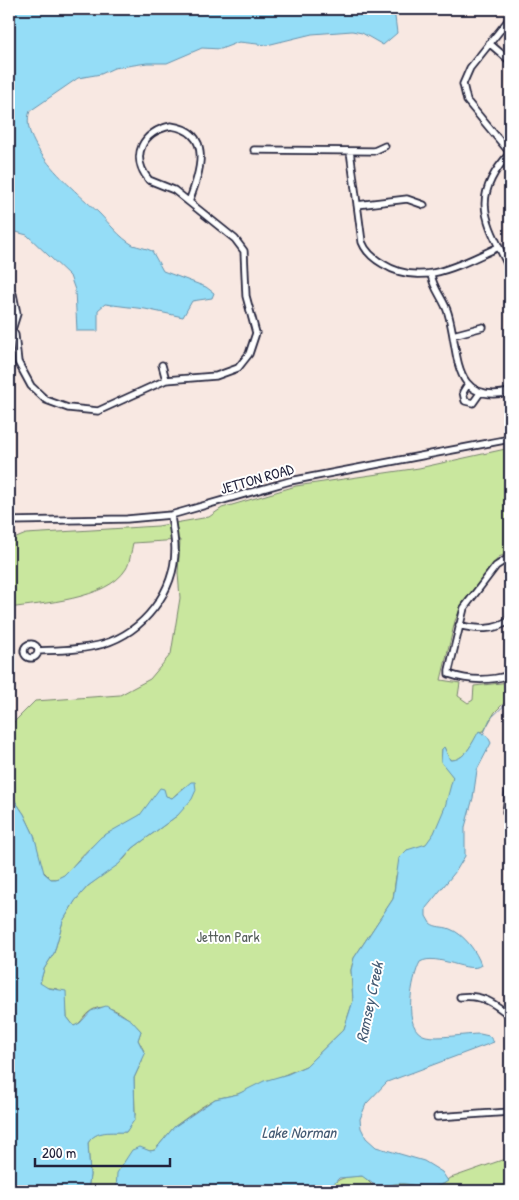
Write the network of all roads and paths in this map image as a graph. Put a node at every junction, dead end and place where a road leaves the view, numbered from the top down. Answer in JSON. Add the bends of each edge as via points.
{"nodes":[{"id":1,"x":510,"y":18,"type":"edge"},
{"id":2,"x":489,"y":43,"type":"junction"},
{"id":3,"x":510,"y":61,"type":"edge"},
{"id":4,"x":384,"y":146,"type":"dead end"},
{"id":5,"x":254,"y":150,"type":"dead end"},
{"id":6,"x":350,"y":151,"type":"junction"},
{"id":7,"x":510,"y":153,"type":"edge"},
{"id":8,"x":189,"y":202,"type":"junction"},
{"id":9,"x":357,"y":205,"type":"junction"},
{"id":10,"x":424,"y":205,"type":"dead end"},
{"id":11,"x":499,"y":247,"type":"junction"},
{"id":12,"x":510,"y":270,"type":"edge"},
{"id":13,"x":431,"y":274,"type":"junction"},
{"id":14,"x":13,"y":294,"type":"dead end"},
{"id":15,"x":482,"y":327,"type":"dead end"},
{"id":16,"x":10,"y":329,"type":"edge"},
{"id":17,"x":453,"y":335,"type":"junction"},
{"id":18,"x":162,"y":365,"type":"dead end"},
{"id":19,"x":166,"y":380,"type":"junction"},
{"id":20,"x":468,"y":384,"type":"junction"},
{"id":21,"x":510,"y":392,"type":"edge"},
{"id":22,"x":480,"y":393,"type":"junction"},
{"id":23,"x":510,"y":439,"type":"edge"},
{"id":24,"x":171,"y":515,"type":"junction"},
{"id":25,"x":9,"y":521,"type":"edge"},
{"id":26,"x":510,"y":557,"type":"edge"},
{"id":27,"x":510,"y":620,"type":"edge"},
{"id":28,"x":459,"y":624,"type":"junction"},
{"id":29,"x":38,"y":651,"type":"dead end"},
{"id":30,"x":510,"y":675,"type":"edge"},
{"id":31,"x":510,"y":784,"type":"edge"},
{"id":32,"x":506,"y":812,"type":"dead end"},
{"id":33,"x":460,"y":997,"type":"dead end"},
{"id":34,"x":510,"y":1016,"type":"edge"},
{"id":35,"x":510,"y":1112,"type":"edge"},
{"id":36,"x":437,"y":1117,"type":"dead end"}],
"edges":[{"from":1,"to":2,"type":"street"},
{"from":2,"to":3,"type":"street"},
{"from":2,"to":7,"type":"street","via":[[466,74],[464,92],[471,106]]},
{"from":4,"to":6,"type":"street","via":[[374,152]]},
{"from":5,"to":6,"type":"street"},
{"from":6,"to":9,"type":"street"},
{"from":7,"to":11,"type":"street","via":[[490,179],[485,198],[486,216]]},
{"from":8,"to":8,"type":"street","via":[[200,168],[200,148],[183,129],[171,126],[155,130],[141,147],[143,172],[152,182],[174,190]]},
{"from":8,"to":19,"type":"street","via":[[241,246],[245,257],[246,296],[256,333],[246,359],[232,372]]},
{"from":9,"to":10,"type":"street","via":[[403,200]]},
{"from":9,"to":13,"type":"street","via":[[362,242],[372,256],[400,273],[414,276]]},
{"from":11,"to":12,"type":"street"},
{"from":11,"to":13,"type":"street"},
{"from":13,"to":17,"type":"street","via":[[448,313]]},
{"from":14,"to":16,"type":"street","via":[[16,314]]},
{"from":15,"to":17,"type":"street"},
{"from":16,"to":19,"type":"street","via":[[15,335],[17,356],[28,381],[40,396],[60,406],[98,411]]},
{"from":17,"to":20,"type":"street","via":[[458,367]]},
{"from":18,"to":19,"type":"street"},
{"from":20,"to":22,"type":"street"},
{"from":20,"to":22,"type":"street","via":[[463,392],[465,401],[473,402]]},
{"from":21,"to":22,"type":"street"},
{"from":23,"to":24,"type":"street","name":"JETTON ROAD","via":[[290,481]]},
{"from":24,"to":25,"type":"street","name":"JETTON ROAD"},
{"from":24,"to":29,"type":"street","via":[[175,548],[171,575],[157,604],[142,622],[104,644]]},
{"from":26,"to":28,"type":"street","via":[[496,566],[470,598]]},
{"from":27,"to":28,"type":"street","via":[[485,628],[468,628]]},
{"from":28,"to":30,"type":"street","via":[[449,674],[489,681]]},
{"from":31,"to":32,"type":"street"},
{"from":33,"to":34,"type":"street","via":[[489,1000]]},
{"from":35,"to":36,"type":"street"}]}
